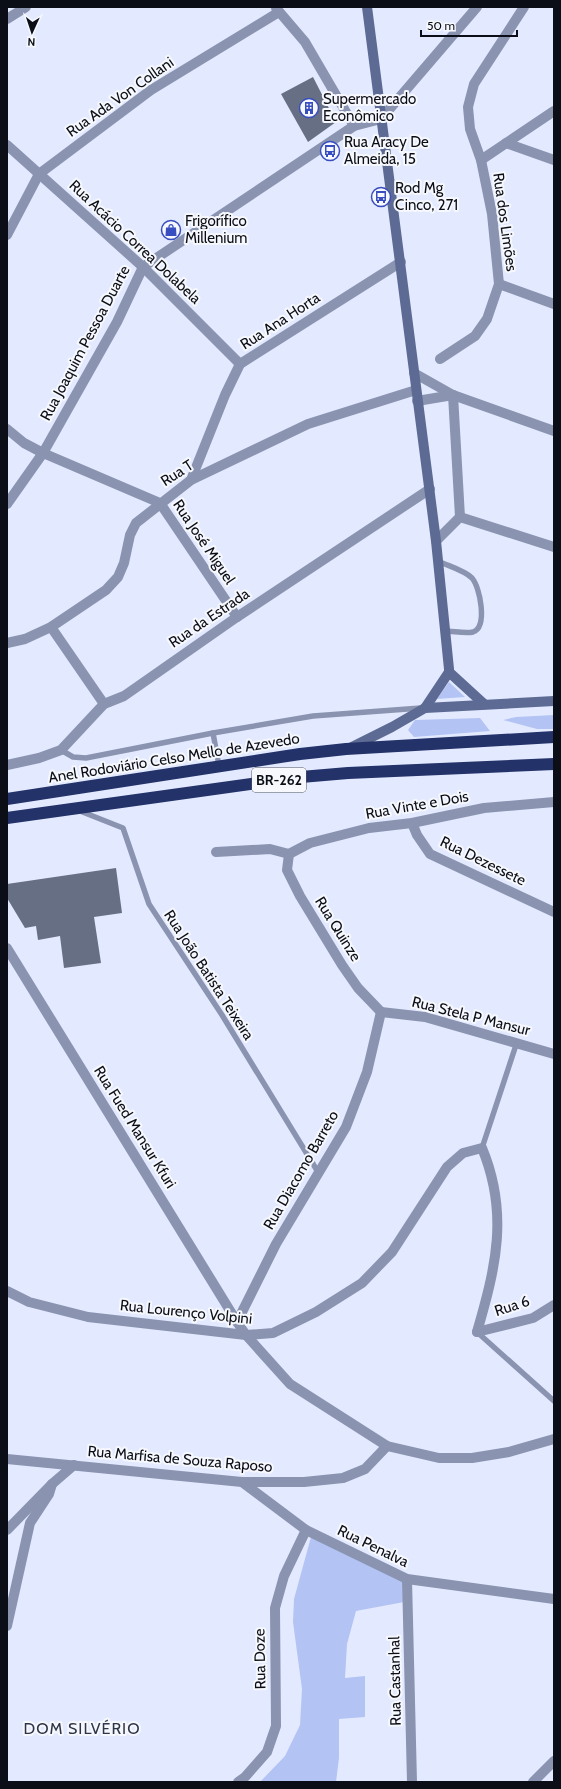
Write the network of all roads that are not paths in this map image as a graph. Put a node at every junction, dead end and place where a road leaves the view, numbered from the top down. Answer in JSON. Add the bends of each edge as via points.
{"nodes":[{"id":1,"x":26,"y":7,"type":"edge"},
{"id":2,"x":367,"y":7,"type":"edge"},
{"id":3,"x":477,"y":7,"type":"edge"},
{"id":4,"x":524,"y":7,"type":"edge"},
{"id":5,"x":277,"y":10,"type":"edge"},
{"id":6,"x":7,"y":18,"type":"edge"},
{"id":7,"x":554,"y":111,"type":"edge"},
{"id":8,"x":381,"y":119,"type":"junction"},
{"id":9,"x":354,"y":126,"type":"junction"},
{"id":10,"x":506,"y":143,"type":"junction"},
{"id":11,"x":7,"y":145,"type":"edge"},
{"id":12,"x":482,"y":160,"type":"junction"},
{"id":13,"x":554,"y":160,"type":"edge"},
{"id":14,"x":39,"y":174,"type":"junction"},
{"id":15,"x":7,"y":235,"type":"edge"},
{"id":16,"x":400,"y":262,"type":"junction"},
{"id":17,"x":143,"y":267,"type":"junction"},
{"id":18,"x":498,"y":284,"type":"junction"},
{"id":19,"x":554,"y":304,"type":"edge"},
{"id":20,"x":440,"y":359,"type":"dead end"},
{"id":21,"x":240,"y":364,"type":"junction"},
{"id":22,"x":414,"y":373,"type":"junction"},
{"id":23,"x":416,"y":390,"type":"junction"},
{"id":24,"x":453,"y":395,"type":"junction"},
{"id":25,"x":418,"y":402,"type":"junction"},
{"id":26,"x":7,"y":429,"type":"edge"},
{"id":27,"x":554,"y":431,"type":"edge"},
{"id":28,"x":43,"y":453,"type":"junction"},
{"id":29,"x":191,"y":480,"type":"junction"},
{"id":30,"x":430,"y":489,"type":"junction"},
{"id":31,"x":160,"y":503,"type":"junction"},
{"id":32,"x":7,"y":504,"type":"edge"},
{"id":33,"x":460,"y":517,"type":"junction"},
{"id":34,"x":436,"y":541,"type":"junction"},
{"id":35,"x":554,"y":547,"type":"edge"},
{"id":36,"x":438,"y":561,"type":"junction"},
{"id":37,"x":237,"y":617,"type":"junction"},
{"id":38,"x":51,"y":627,"type":"junction"},
{"id":39,"x":445,"y":631,"type":"junction"},
{"id":40,"x":7,"y":643,"type":"edge"},
{"id":41,"x":450,"y":672,"type":"junction"},
{"id":42,"x":554,"y":701,"type":"edge"},
{"id":43,"x":104,"y":704,"type":"junction"},
{"id":44,"x":484,"y":704,"type":"junction"},
{"id":45,"x":425,"y":708,"type":"junction"},
{"id":46,"x":213,"y":733,"type":"junction"},
{"id":47,"x":554,"y":737,"type":"edge"},
{"id":48,"x":346,"y":749,"type":"junction"},
{"id":49,"x":61,"y":750,"type":"junction"},
{"id":50,"x":554,"y":764,"type":"edge"},
{"id":51,"x":7,"y":765,"type":"edge"},
{"id":52,"x":219,"y":766,"type":"junction"},
{"id":53,"x":7,"y":799,"type":"edge"},
{"id":54,"x":554,"y":802,"type":"edge"},
{"id":55,"x":74,"y":808,"type":"junction"},
{"id":56,"x":7,"y":818,"type":"edge"},
{"id":57,"x":412,"y":823,"type":"junction"},
{"id":58,"x":216,"y":852,"type":"dead end"},
{"id":59,"x":289,"y":854,"type":"junction"},
{"id":60,"x":554,"y":912,"type":"edge"},
{"id":61,"x":7,"y":948,"type":"edge"},
{"id":62,"x":381,"y":1012,"type":"junction"},
{"id":63,"x":517,"y":1042,"type":"junction"},
{"id":64,"x":554,"y":1054,"type":"edge"},
{"id":65,"x":482,"y":1148,"type":"junction"},
{"id":66,"x":318,"y":1172,"type":"junction"},
{"id":67,"x":7,"y":1291,"type":"edge"},
{"id":68,"x":554,"y":1305,"type":"edge"},
{"id":69,"x":237,"y":1322,"type":"junction"},
{"id":70,"x":477,"y":1332,"type":"junction"},
{"id":71,"x":246,"y":1335,"type":"junction"},
{"id":72,"x":554,"y":1401,"type":"edge"},
{"id":73,"x":554,"y":1439,"type":"edge"},
{"id":74,"x":387,"y":1446,"type":"junction"},
{"id":75,"x":7,"y":1459,"type":"edge"},
{"id":76,"x":74,"y":1465,"type":"junction"},
{"id":77,"x":242,"y":1482,"type":"junction"},
{"id":78,"x":52,"y":1484,"type":"junction"},
{"id":79,"x":7,"y":1530,"type":"edge"},
{"id":80,"x":306,"y":1530,"type":"junction"},
{"id":81,"x":407,"y":1580,"type":"junction"},
{"id":82,"x":554,"y":1599,"type":"edge"},
{"id":83,"x":7,"y":1626,"type":"edge"},
{"id":84,"x":554,"y":1761,"type":"edge"},
{"id":85,"x":238,"y":1782,"type":"edge"},
{"id":86,"x":412,"y":1782,"type":"edge"},
{"id":87,"x":533,"y":1782,"type":"edge"}],
"edges":[{"from":1,"to":6,"type":"street"},
{"from":2,"to":8,"type":"main road"},
{"from":3,"to":8,"type":"street"},
{"from":4,"to":12,"type":"street","name":"Rua dos Limões","via":[[474,84],[468,107],[470,129]]},
{"from":5,"to":9,"type":"street","via":[[305,42]]},
{"from":5,"to":14,"type":"street","name":"Rua Ada Von Collani","via":[[151,90]]},
{"from":7,"to":10,"type":"street"},
{"from":8,"to":9,"type":"street","name":"Rua Joaquim Pessoa Duarte"},
{"from":8,"to":16,"type":"main road"},
{"from":9,"to":17,"type":"street","name":"Rua Joaquim Pessoa Duarte"},
{"from":10,"to":12,"type":"street"},
{"from":10,"to":13,"type":"street"},
{"from":11,"to":14,"type":"street","name":"Rua Acácio Correa Dolabela"},
{"from":12,"to":18,"type":"street","name":"Rua dos Limões","via":[[492,214]]},
{"from":14,"to":15,"type":"street","name":"Rua Ada Von Collani"},
{"from":14,"to":17,"type":"street","name":"Rua Acácio Correa Dolabela"},
{"from":16,"to":21,"type":"street","name":"Rua Ana Horta"},
{"from":16,"to":22,"type":"main road"},
{"from":17,"to":21,"type":"street","name":"Rua Acácio Correa Dolabela"},
{"from":17,"to":28,"type":"street","name":"Rua Joaquim Pessoa Duarte","via":[[117,322]]},
{"from":18,"to":19,"type":"street"},
{"from":18,"to":20,"type":"street","name":"Rua dos Limões","via":[[487,319],[479,330]]},
{"from":21,"to":29,"type":"street","name":"Rua Ana Horta"},
{"from":22,"to":23,"type":"main road"},
{"from":22,"to":24,"type":"street"},
{"from":23,"to":25,"type":"main road"},
{"from":23,"to":29,"type":"street","name":"Rua T","via":[[308,424]]},
{"from":24,"to":25,"type":"street"},
{"from":24,"to":27,"type":"street"},
{"from":24,"to":33,"type":"street"},
{"from":25,"to":30,"type":"main road"},
{"from":26,"to":28,"type":"street","via":[[24,443]]},
{"from":28,"to":31,"type":"street"},
{"from":28,"to":32,"type":"street","name":"Rua Joaquim Pessoa Duarte"},
{"from":29,"to":31,"type":"street","name":"Rua T"},
{"from":30,"to":34,"type":"main road"},
{"from":30,"to":37,"type":"street","name":"Rua da Estrada"},
{"from":31,"to":37,"type":"street","name":"Rua José Miguel"},
{"from":31,"to":38,"type":"street","name":"Rua T","via":[[136,523],[118,577],[106,590]]},
{"from":33,"to":34,"type":"street"},
{"from":33,"to":35,"type":"street"},
{"from":34,"to":36,"type":"main road"},
{"from":36,"to":39,"type":"main road"},
{"from":36,"to":39,"type":"lane","via":[[470,576],[476,583],[481,598],[478,629],[472,632]]},
{"from":37,"to":43,"type":"street","name":"Rua da Estrada","via":[[124,696]]},
{"from":38,"to":40,"type":"street","name":"Rua T","via":[[25,639]]},
{"from":38,"to":43,"type":"street"},
{"from":39,"to":41,"type":"main road"},
{"from":41,"to":44,"type":"main road"},
{"from":41,"to":45,"type":"main road"},
{"from":42,"to":44,"type":"main road","name":"Anel Rodoviário Celso Mello de Azevedo"},
{"from":43,"to":49,"type":"street","name":"Rua da Estrada"},
{"from":44,"to":45,"type":"main road","name":"Anel Rodoviário Celso Mello de Azevedo"},
{"from":45,"to":46,"type":"lane","via":[[313,716]]},
{"from":45,"to":48,"type":"main road","name":"Anel Rodoviário Celso Mello de Azevedo"},
{"from":46,"to":49,"type":"lane","via":[[86,758],[73,756]]},
{"from":46,"to":52,"type":"lane"},
{"from":47,"to":48,"type":"highway","name":"Anel Rodoviário Celso Mello de Azevedo","number":"BR-262"},
{"from":48,"to":52,"type":"highway","name":"Anel Rodoviário Celso Mello de Azevedo","number":"BR-262"},
{"from":49,"to":51,"type":"street","name":"Rua da Estrada"},
{"from":50,"to":55,"type":"highway","number":"BR-262","via":[[301,777]]},
{"from":52,"to":53,"type":"highway","name":"Anel Rodoviário Celso Mello de Azevedo","number":"BR-262"},
{"from":54,"to":57,"type":"street","name":"Rua Vinte e Dois","via":[[484,808]]},
{"from":55,"to":56,"type":"highway","number":"BR-262"},
{"from":55,"to":66,"type":"lane","name":"Rua João Batista Teixeira","via":[[123,828],[149,904],[222,1015]]},
{"from":57,"to":59,"type":"street","name":"Rua Vinte e Dois","via":[[369,828],[310,843]]},
{"from":57,"to":60,"type":"street","name":"Rua Dezessete","via":[[430,854]]},
{"from":58,"to":59,"type":"street","via":[[270,849]]},
{"from":59,"to":62,"type":"street","name":"Rua Quinze","via":[[287,870],[300,896],[342,966],[358,988]]},
{"from":61,"to":69,"type":"street","name":"Rua Fued Mansur Kfuri"},
{"from":62,"to":63,"type":"street","name":"Rua Stela P Mansur","via":[[424,1017]]},
{"from":62,"to":66,"type":"street","name":"Rua Diacomo Barreto","via":[[367,1072],[349,1120]]},
{"from":63,"to":64,"type":"street","name":"Rua Stela P Mansur"},
{"from":63,"to":65,"type":"lane"},
{"from":65,"to":70,"type":"street","via":[[489,1164],[497,1201],[497,1251]]},
{"from":65,"to":71,"type":"street","name":"Rua Lourenço Volpini","via":[[463,1153],[447,1167],[392,1252],[362,1283],[316,1312],[273,1333]]},
{"from":66,"to":69,"type":"street","name":"Rua Diacomo Barreto","via":[[276,1244]]},
{"from":67,"to":71,"type":"street","name":"Rua Lourenço Volpini","via":[[29,1302],[88,1317]]},
{"from":68,"to":70,"type":"street","name":"Rua 6","via":[[533,1318]]},
{"from":69,"to":71,"type":"street"},
{"from":70,"to":72,"type":"lane"},
{"from":71,"to":74,"type":"street","via":[[290,1384]]},
{"from":73,"to":74,"type":"street","via":[[509,1452],[472,1458],[439,1458]]},
{"from":74,"to":77,"type":"street","name":"Rua Marfisa de Souza Raposo","via":[[365,1469],[343,1478],[304,1482]]},
{"from":75,"to":76,"type":"street","name":"Rua Marfisa de Souza Raposo"},
{"from":76,"to":77,"type":"street","name":"Rua Marfisa de Souza Raposo"},
{"from":76,"to":78,"type":"street"},
{"from":77,"to":80,"type":"street","name":"Rua Penalva"},
{"from":78,"to":79,"type":"street"},
{"from":78,"to":83,"type":"street","via":[[49,1494],[30,1523]]},
{"from":80,"to":81,"type":"street","name":"Rua Penalva"},
{"from":80,"to":85,"type":"street","name":"Rua Doze","via":[[284,1576],[275,1608],[276,1726],[267,1752]]},
{"from":81,"to":82,"type":"street","name":"Rua Penalva"},
{"from":81,"to":86,"type":"street","name":"Rua Castanhal"},
{"from":84,"to":87,"type":"street"}]}
